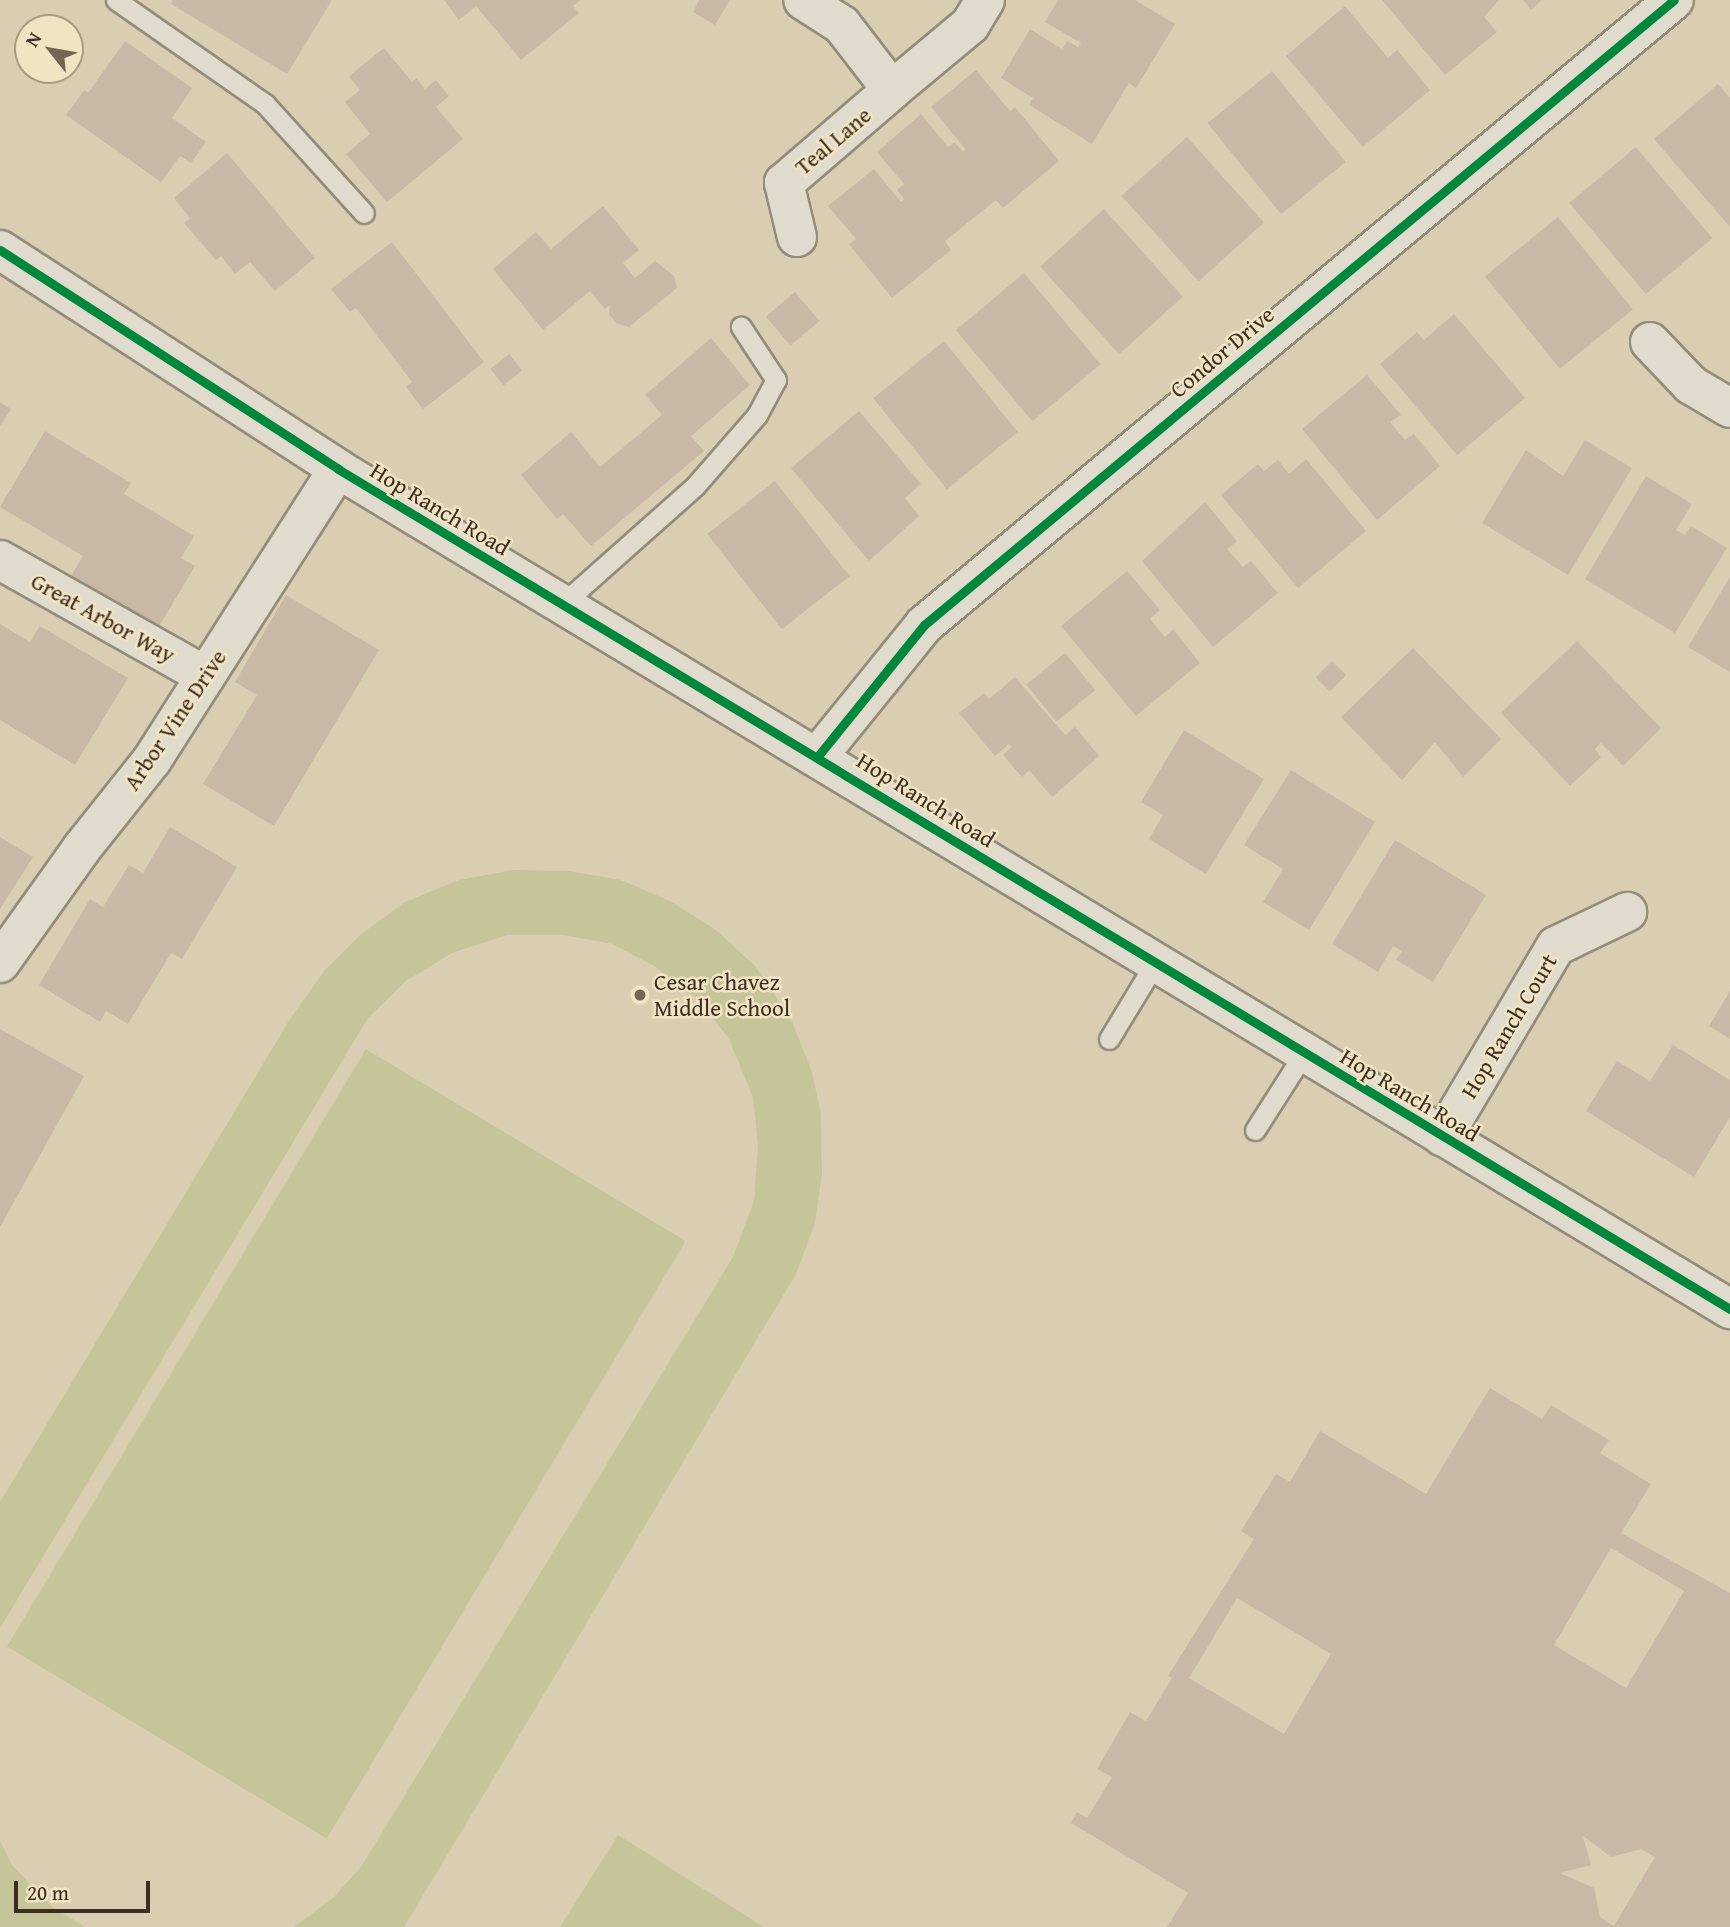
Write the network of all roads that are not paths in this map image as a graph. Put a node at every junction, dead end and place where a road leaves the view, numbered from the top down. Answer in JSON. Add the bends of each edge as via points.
{"nodes":[{"id":1,"x":116,"y":0,"type":"edge"},
{"id":2,"x":803,"y":0,"type":"edge"},
{"id":3,"x":985,"y":0,"type":"edge"},
{"id":4,"x":1674,"y":0,"type":"edge"},
{"id":5,"x":892,"y":90,"type":"junction"},
{"id":6,"x":364,"y":212,"type":"dead end"},
{"id":7,"x":797,"y":237,"type":"dead end"},
{"id":8,"x":0,"y":250,"type":"edge"},
{"id":9,"x":741,"y":327,"type":"dead end"},
{"id":10,"x":1650,"y":342,"type":"dead end"},
{"id":11,"x":1730,"y":408,"type":"edge"},
{"id":12,"x":338,"y":470,"type":"junction"},
{"id":13,"x":0,"y":560,"type":"edge"},
{"id":14,"x":561,"y":605,"type":"junction"},
{"id":15,"x":206,"y":676,"type":"junction"},
{"id":16,"x":818,"y":756,"type":"junction"},
{"id":17,"x":1627,"y":912,"type":"dead end"},
{"id":18,"x":0,"y":963,"type":"edge"},
{"id":19,"x":1155,"y":963,"type":"junction"},
{"id":20,"x":1109,"y":1040,"type":"dead end"},
{"id":21,"x":1304,"y":1053,"type":"junction"},
{"id":22,"x":1255,"y":1130,"type":"dead end"},
{"id":23,"x":1443,"y":1137,"type":"junction"},
{"id":24,"x":1730,"y":1309,"type":"edge"}],
"edges":[{"from":1,"to":6,"type":"lane","via":[[265,104]]},
{"from":2,"to":5,"type":"street","name":"Teal Lane","via":[[842,24]]},
{"from":3,"to":5,"type":"street","name":"Teal Lane","via":[[970,25]]},
{"from":4,"to":16,"type":"street","name":"Condor Drive","via":[[924,625]]},
{"from":5,"to":7,"type":"street","name":"Teal Lane","via":[[784,183]]},
{"from":8,"to":12,"type":"street","name":"Hop Ranch Road"},
{"from":9,"to":14,"type":"lane","via":[[776,380],[757,415],[695,486]]},
{"from":10,"to":11,"type":"street","via":[[1691,385]]},
{"from":12,"to":14,"type":"street","name":"Hop Ranch Road"},
{"from":12,"to":15,"type":"street","name":"Arbor Vine Drive"},
{"from":13,"to":15,"type":"street","name":"Great Arbor Way"},
{"from":14,"to":16,"type":"street","name":"Hop Ranch Road"},
{"from":15,"to":18,"type":"street","name":"Arbor Vine Drive","via":[[152,760]]},
{"from":16,"to":19,"type":"street","name":"Hop Ranch Road"},
{"from":17,"to":23,"type":"street","name":"Hop Ranch Court","via":[[1556,946]]},
{"from":19,"to":20,"type":"lane"},
{"from":19,"to":21,"type":"street","name":"Hop Ranch Road"},
{"from":21,"to":22,"type":"lane"},
{"from":21,"to":23,"type":"street","name":"Hop Ranch Road"},
{"from":23,"to":24,"type":"street","name":"Hop Ranch Road"}]}
